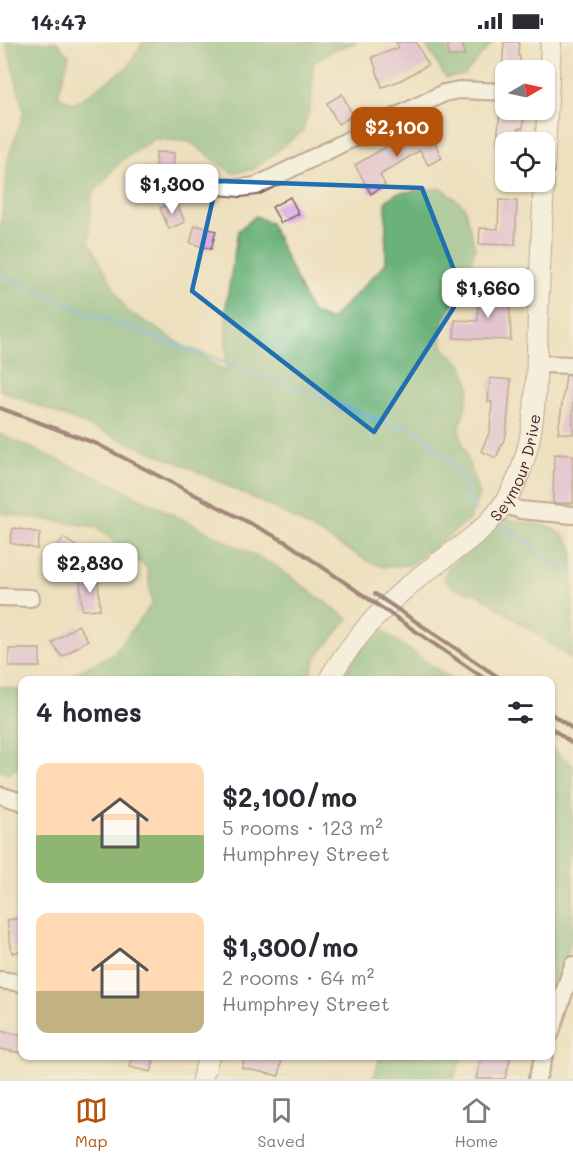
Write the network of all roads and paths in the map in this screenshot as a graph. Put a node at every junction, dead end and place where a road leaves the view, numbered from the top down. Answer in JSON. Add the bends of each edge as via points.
{"nodes":[{"id":1,"x":551,"y":42,"type":"edge"},
{"id":2,"x":550,"y":60,"type":"edge"},
{"id":3,"x":495,"y":92,"type":"edge"},
{"id":4,"x":219,"y":186,"type":"dead end"},
{"id":5,"x":544,"y":192,"type":"edge"},
{"id":6,"x":536,"y":364,"type":"junction"},
{"id":7,"x":573,"y":365,"type":"edge"},
{"id":8,"x":502,"y":504,"type":"junction"},
{"id":9,"x":573,"y":515,"type":"edge"},
{"id":10,"x":0,"y":597,"type":"edge"},
{"id":11,"x":31,"y":598,"type":"dead end"},
{"id":12,"x":331,"y":676,"type":"edge"},
{"id":13,"x":0,"y":795,"type":"edge"},
{"id":14,"x":18,"y":801,"type":"edge"},
{"id":15,"x":573,"y":965,"type":"edge"},
{"id":16,"x":0,"y":980,"type":"edge"},
{"id":17,"x":18,"y":982,"type":"edge"},
{"id":18,"x":555,"y":1020,"type":"edge"},
{"id":19,"x":208,"y":1060,"type":"edge"},
{"id":20,"x":543,"y":1060,"type":"edge"},
{"id":21,"x":202,"y":1079,"type":"edge"},
{"id":22,"x":537,"y":1079,"type":"edge"}],
"edges":[{"from":1,"to":2,"type":"street"},
{"from":3,"to":4,"type":"street","via":[[444,93],[256,186]]},
{"from":5,"to":6,"type":"street","name":"Seymour Drive"},
{"from":6,"to":7,"type":"street"},
{"from":6,"to":8,"type":"street","name":"Seymour Drive","via":[[527,453]]},
{"from":8,"to":9,"type":"street","via":[[520,510]]},
{"from":8,"to":12,"type":"street","name":"Seymour Drive","via":[[486,524],[407,587],[367,627]]},
{"from":10,"to":11,"type":"street"},
{"from":13,"to":14,"type":"street"},
{"from":15,"to":18,"type":"street"},
{"from":16,"to":17,"type":"street"},
{"from":19,"to":21,"type":"street"},
{"from":20,"to":22,"type":"street"}]}
